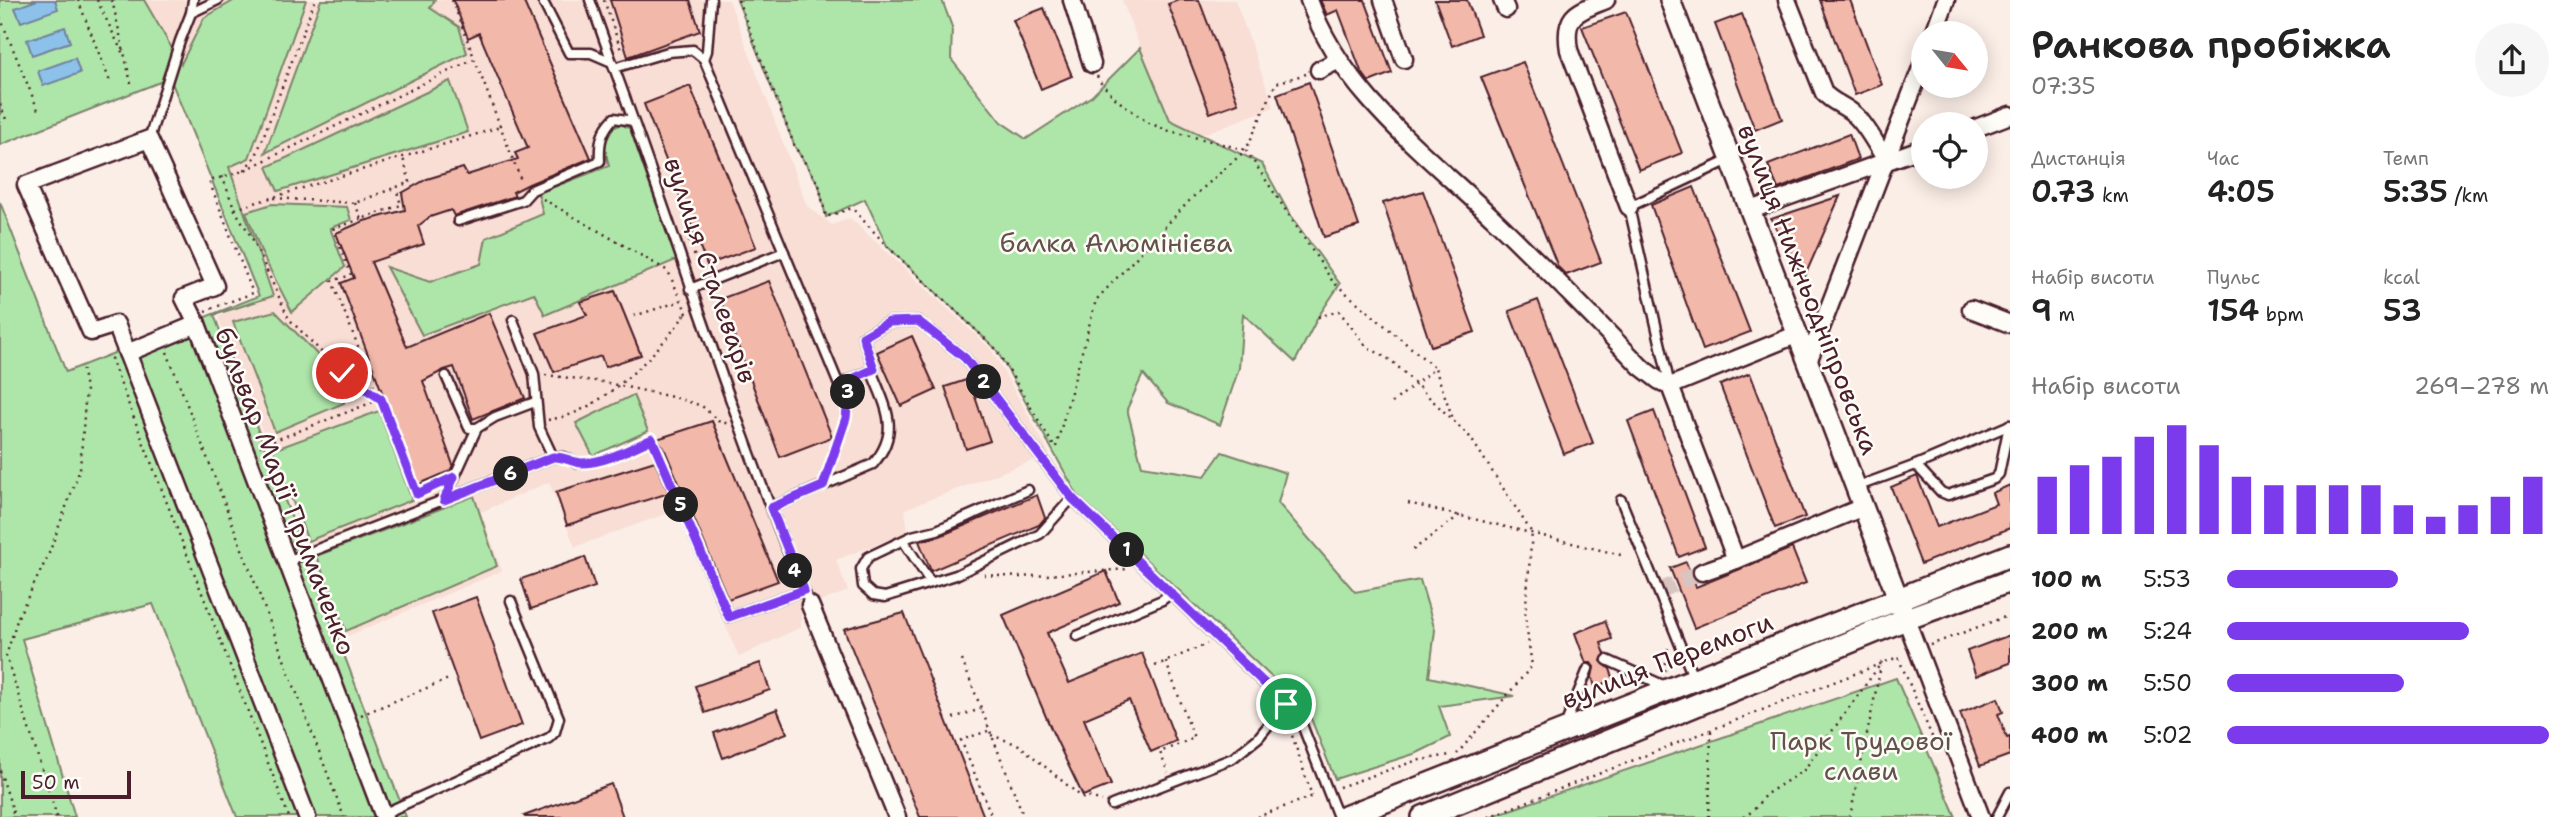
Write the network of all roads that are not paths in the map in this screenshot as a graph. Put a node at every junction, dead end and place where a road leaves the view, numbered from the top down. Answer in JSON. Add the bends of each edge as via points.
{"nodes":[{"id":1,"x":193,"y":0,"type":"edge"},
{"id":2,"x":218,"y":0,"type":"edge"},
{"id":3,"x":542,"y":0,"type":"edge"},
{"id":4,"x":590,"y":0,"type":"edge"},
{"id":5,"x":710,"y":0,"type":"edge"},
{"id":6,"x":1072,"y":0,"type":"edge"},
{"id":7,"x":1309,"y":0,"type":"edge"},
{"id":8,"x":1383,"y":0,"type":"edge"},
{"id":9,"x":1606,"y":0,"type":"edge"},
{"id":10,"x":1670,"y":0,"type":"edge"},
{"id":11,"x":1787,"y":0,"type":"edge"},
{"id":12,"x":1947,"y":0,"type":"edge"},
{"id":13,"x":191,"y":13,"type":"junction"},
{"id":14,"x":1939,"y":21,"type":"edge"},
{"id":15,"x":704,"y":59,"type":"junction"},
{"id":16,"x":1339,"y":60,"type":"junction"},
{"id":17,"x":1405,"y":60,"type":"dead end"},
{"id":18,"x":1092,"y":64,"type":"road end"},
{"id":19,"x":613,"y":65,"type":"junction"},
{"id":20,"x":1319,"y":70,"type":"road end"},
{"id":21,"x":1911,"y":96,"type":"edge"},
{"id":22,"x":2010,"y":115,"type":"edge"},
{"id":23,"x":632,"y":121,"type":"junction"},
{"id":24,"x":1988,"y":123,"type":"edge"},
{"id":25,"x":149,"y":139,"type":"junction"},
{"id":26,"x":1911,"y":152,"type":"edge"},
{"id":27,"x":1732,"y":159,"type":"junction"},
{"id":28,"x":1887,"y":161,"type":"junction"},
{"id":29,"x":1629,"y":207,"type":"junction"},
{"id":30,"x":1751,"y":209,"type":"junction"},
{"id":31,"x":458,"y":221,"type":"dead end"},
{"id":32,"x":784,"y":252,"type":"junction"},
{"id":33,"x":690,"y":289,"type":"junction"},
{"id":34,"x":1971,"y":309,"type":"dead end"},
{"id":35,"x":513,"y":320,"type":"dead end"},
{"id":36,"x":197,"y":324,"type":"junction"},
{"id":37,"x":2010,"y":324,"type":"edge"},
{"id":38,"x":1798,"y":334,"type":"junction"},
{"id":39,"x":127,"y":353,"type":"junction"},
{"id":40,"x":1808,"y":362,"type":"junction"},
{"id":41,"x":871,"y":370,"type":"junction"},
{"id":42,"x":446,"y":376,"type":"dead end"},
{"id":43,"x":1670,"y":386,"type":"junction"},
{"id":44,"x":535,"y":402,"type":"junction"},
{"id":45,"x":2010,"y":425,"type":"edge"},
{"id":46,"x":477,"y":428,"type":"junction"},
{"id":47,"x":658,"y":451,"type":"road end"},
{"id":48,"x":553,"y":457,"type":"junction"},
{"id":49,"x":577,"y":463,"type":"road end"},
{"id":50,"x":1916,"y":465,"type":"junction"},
{"id":51,"x":1856,"y":487,"type":"junction"},
{"id":52,"x":1028,"y":490,"type":"dead end"},
{"id":53,"x":1072,"y":498,"type":"junction"},
{"id":54,"x":1621,"y":499,"type":"dead end"},
{"id":55,"x":444,"y":500,"type":"junction"},
{"id":56,"x":1863,"y":507,"type":"junction"},
{"id":57,"x":771,"y":508,"type":"junction"},
{"id":58,"x":904,"y":542,"type":"junction"},
{"id":59,"x":2010,"y":555,"type":"edge"},
{"id":60,"x":1736,"y":560,"type":"junction"},
{"id":61,"x":287,"y":561,"type":"junction"},
{"id":62,"x":1702,"y":572,"type":"tunnel mouth"},
{"id":63,"x":2010,"y":581,"type":"edge"},
{"id":64,"x":931,"y":583,"type":"junction"},
{"id":65,"x":1171,"y":593,"type":"junction"},
{"id":66,"x":807,"y":598,"type":"junction"},
{"id":67,"x":1897,"y":598,"type":"junction"},
{"id":68,"x":511,"y":601,"type":"dead end"},
{"id":69,"x":1906,"y":619,"type":"junction"},
{"id":70,"x":1077,"y":636,"type":"dead end"},
{"id":71,"x":1607,"y":660,"type":"dead end"},
{"id":72,"x":1588,"y":669,"type":"dead end"},
{"id":73,"x":1694,"y":679,"type":"junction"},
{"id":74,"x":1667,"y":684,"type":"junction"},
{"id":75,"x":1286,"y":704,"type":"junction"},
{"id":76,"x":1563,"y":730,"type":"junction"},
{"id":77,"x":1449,"y":778,"type":"junction"},
{"id":78,"x":2010,"y":792,"type":"edge"},
{"id":79,"x":1112,"y":805,"type":"road end"},
{"id":80,"x":1461,"y":810,"type":"edge"},
{"id":81,"x":383,"y":815,"type":"edge"},
{"id":82,"x":307,"y":817,"type":"edge"},
{"id":83,"x":897,"y":817,"type":"edge"},
{"id":84,"x":1338,"y":817,"type":"edge"},
{"id":85,"x":1345,"y":817,"type":"edge"},
{"id":86,"x":1423,"y":817,"type":"edge"},
{"id":87,"x":1981,"y":817,"type":"edge"},
{"id":88,"x":1997,"y":817,"type":"edge"}],
"edges":[{"from":1,"to":13,"type":"lane"},
{"from":2,"to":13,"type":"lane"},
{"from":3,"to":19,"type":"lane","via":[[569,53],[591,53]]},
{"from":4,"to":19,"type":"lane","name":"вулиця Сталеварів"},
{"from":5,"to":15,"type":"lane"},
{"from":6,"to":18,"type":"street"},
{"from":7,"to":16,"type":"street"},
{"from":8,"to":17,"type":"street"},
{"from":9,"to":29,"type":"street","via":[[1576,13],[1567,35]]},
{"from":10,"to":27,"type":"street","name":"вулиця Нижньодніпровська"},
{"from":11,"to":28,"type":"street","via":[[1824,93],[1859,118]]},
{"from":12,"to":14,"type":"street"},
{"from":13,"to":25,"type":"lane"},
{"from":15,"to":19,"type":"lane","via":[[692,50]]},
{"from":15,"to":32,"type":"lane"},
{"from":16,"to":20,"type":"street"},
{"from":16,"to":43,"type":"street","via":[[1371,101],[1617,343]]},
{"from":19,"to":23,"type":"lane","name":"вулиця Сталеварів"},
{"from":21,"to":28,"type":"street"},
{"from":22,"to":24,"type":"street"},
{"from":23,"to":31,"type":"lane","via":[[614,118],[605,127],[600,161],[532,190],[523,200]]},
{"from":23,"to":33,"type":"lane","name":"вулиця Сталеварів"},
{"from":25,"to":36,"type":"street","via":[[215,286],[184,298]]},
{"from":25,"to":39,"type":"street","via":[[26,185],[91,332],[116,324]]},
{"from":26,"to":28,"type":"street"},
{"from":27,"to":29,"type":"lane"},
{"from":27,"to":30,"type":"street","name":"вулиця Нижньодніпровська"},
{"from":28,"to":30,"type":"street"},
{"from":28,"to":40,"type":"street"},
{"from":29,"to":43,"type":"lane"},
{"from":30,"to":38,"type":"street","name":"вулиця Нижньодніпровська"},
{"from":32,"to":33,"type":"lane"},
{"from":32,"to":41,"type":"lane","via":[[839,385]]},
{"from":33,"to":57,"type":"lane","name":"вулиця Сталеварів"},
{"from":34,"to":37,"type":"street"},
{"from":35,"to":44,"type":"lane","via":[[534,374]]},
{"from":36,"to":39,"type":"street","name":"бульвар Марії Примаченко"},
{"from":36,"to":61,"type":"street","name":"бульвар Марії Примаченко"},
{"from":38,"to":40,"type":"street","name":"вулиця Нижньодніпровська"},
{"from":38,"to":43,"type":"street"},
{"from":39,"to":82,"type":"street"},
{"from":40,"to":51,"type":"street","name":"вулиця Нижньодніпровська"},
{"from":41,"to":53,"type":"lane","via":[[863,337],[889,322],[918,321],[965,358]]},
{"from":41,"to":57,"type":"lane","via":[[890,423],[882,454],[873,464]]},
{"from":42,"to":46,"type":"lane","via":[[469,428]]},
{"from":43,"to":60,"type":"street"},
{"from":44,"to":46,"type":"lane"},
{"from":44,"to":48,"type":"lane","via":[[538,423]]},
{"from":45,"to":50,"type":"lane"},
{"from":45,"to":50,"type":"lane","via":[[2001,468],[1994,479],[1948,495]]},
{"from":46,"to":55,"type":"lane"},
{"from":47,"to":66,"type":"lane","via":[[729,617]]},
{"from":48,"to":49,"type":"lane"},
{"from":48,"to":55,"type":"lane"},
{"from":50,"to":51,"type":"lane"},
{"from":51,"to":56,"type":"street","name":"вулиця Нижньодніпровська"},
{"from":52,"to":58,"type":"lane"},
{"from":53,"to":64,"type":"lane","via":[[1040,534]]},
{"from":53,"to":65,"type":"lane"},
{"from":54,"to":73,"type":"lane"},
{"from":55,"to":61,"type":"lane"},
{"from":56,"to":60,"type":"street"},
{"from":56,"to":67,"type":"street","name":"вулиця Нижньодніпровська"},
{"from":57,"to":66,"type":"lane","name":"вулиця Сталеварів"},
{"from":58,"to":64,"type":"lane"},
{"from":58,"to":64,"type":"lane","via":[[865,559],[863,586],[873,595],[885,597]]},
{"from":59,"to":67,"type":"main road","name":"вулиця Перемоги"},
{"from":60,"to":62,"type":"street"},
{"from":61,"to":81,"type":"street","name":"бульвар Марії Примаченко"},
{"from":63,"to":69,"type":"main road","name":"вулиця Перемоги"},
{"from":65,"to":70,"type":"lane"},
{"from":65,"to":75,"type":"lane"},
{"from":66,"to":83,"type":"street","name":"вулиця Сталеварів"},
{"from":67,"to":69,"type":"street","name":"вулиця Нижньодніпровська"},
{"from":67,"to":73,"type":"main road","name":"вулиця Перемоги"},
{"from":68,"to":81,"type":"lane","via":[[559,718],[555,732]]},
{"from":69,"to":80,"type":"main road","name":"вулиця Перемоги"},
{"from":69,"to":87,"type":"street"},
{"from":71,"to":74,"type":"lane"},
{"from":72,"to":76,"type":"lane"},
{"from":73,"to":74,"type":"main road","name":"вулиця Перемоги"},
{"from":74,"to":76,"type":"main road","name":"вулиця Перемоги"},
{"from":75,"to":79,"type":"lane","via":[[1258,738],[1233,758]]},
{"from":75,"to":84,"type":"lane","via":[[1299,717]]},
{"from":76,"to":77,"type":"main road","name":"вулиця Перемоги"},
{"from":77,"to":80,"type":"main road"},
{"from":77,"to":85,"type":"main road","name":"вулиця Перемоги"},
{"from":78,"to":88,"type":"lane"},
{"from":80,"to":86,"type":"main road","name":"вулиця Перемоги"}]}
